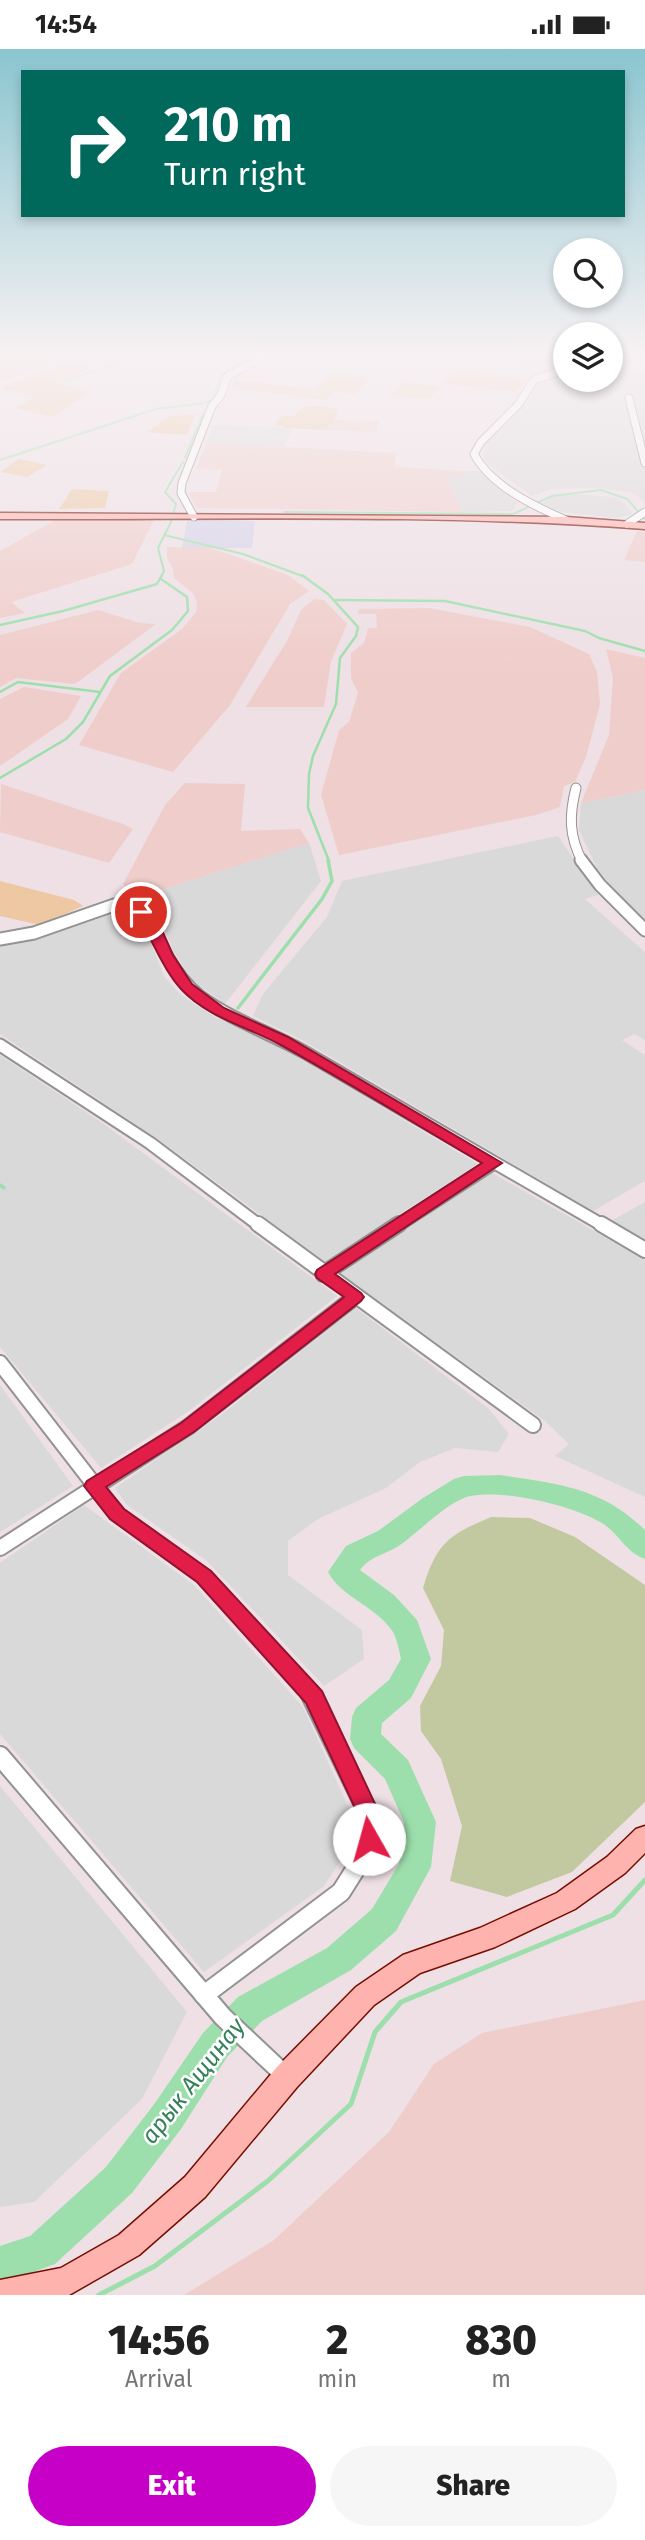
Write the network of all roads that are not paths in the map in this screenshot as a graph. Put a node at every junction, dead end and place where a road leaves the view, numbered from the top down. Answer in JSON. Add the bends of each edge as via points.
{"nodes":[{"id":1,"x":192,"y":459,"type":"edge"},
{"id":2,"x":475,"y":459,"type":"edge"},
{"id":3,"x":645,"y":512,"type":"edge"},
{"id":4,"x":0,"y":516,"type":"edge"},
{"id":5,"x":194,"y":517,"type":"junction"},
{"id":6,"x":566,"y":520,"type":"junction"},
{"id":7,"x":626,"y":524,"type":"junction"},
{"id":8,"x":645,"y":526,"type":"edge"},
{"id":9,"x":576,"y":788,"type":"dead end"},
{"id":10,"x":645,"y":930,"type":"edge"},
{"id":11,"x":0,"y":939,"type":"edge"},
{"id":12,"x":0,"y":1045,"type":"edge"},
{"id":13,"x":494,"y":1163,"type":"junction"},
{"id":14,"x":645,"y":1250,"type":"edge"},
{"id":15,"x":323,"y":1274,"type":"junction"},
{"id":16,"x":355,"y":1297,"type":"junction"},
{"id":17,"x":0,"y":1363,"type":"edge"},
{"id":18,"x":533,"y":1425,"type":"dead end"},
{"id":19,"x":93,"y":1486,"type":"junction"},
{"id":20,"x":0,"y":1548,"type":"edge"},
{"id":21,"x":0,"y":1756,"type":"edge"},
{"id":22,"x":645,"y":1837,"type":"edge"},
{"id":23,"x":204,"y":1995,"type":"junction"},
{"id":24,"x":286,"y":2077,"type":"junction"},
{"id":25,"x":0,"y":2295,"type":"edge"}],
"edges":[{"from":1,"to":5,"type":"street","via":[[181,493]]},
{"from":2,"to":6,"type":"street","via":[[542,510]]},
{"from":3,"to":7,"type":"street"},
{"from":4,"to":5,"type":"main road"},
{"from":5,"to":6,"type":"main road"},
{"from":6,"to":7,"type":"main road"},
{"from":7,"to":8,"type":"main road"},
{"from":9,"to":10,"type":"street","via":[[570,832],[587,870]]},
{"from":11,"to":13,"type":"street","via":[[128,904],[153,926],[187,987],[219,1011],[283,1040]]},
{"from":12,"to":15,"type":"street","via":[[150,1143]]},
{"from":13,"to":14,"type":"street"},
{"from":13,"to":15,"type":"street"},
{"from":15,"to":16,"type":"street"},
{"from":16,"to":18,"type":"street"},
{"from":16,"to":19,"type":"street","via":[[188,1427]]},
{"from":17,"to":19,"type":"street"},
{"from":19,"to":20,"type":"street"},
{"from":19,"to":23,"type":"street","via":[[117,1514],[204,1577],[314,1697],[373,1823],[365,1854],[341,1892]]},
{"from":21,"to":23,"type":"street"},
{"from":22,"to":24,"type":"main road","via":[[616,1865],[566,1901],[486,1938],[412,1964],[366,1996]]},
{"from":23,"to":24,"type":"street"},
{"from":24,"to":25,"type":"main road","via":[[195,2187],[129,2245],[65,2282]]}]}
